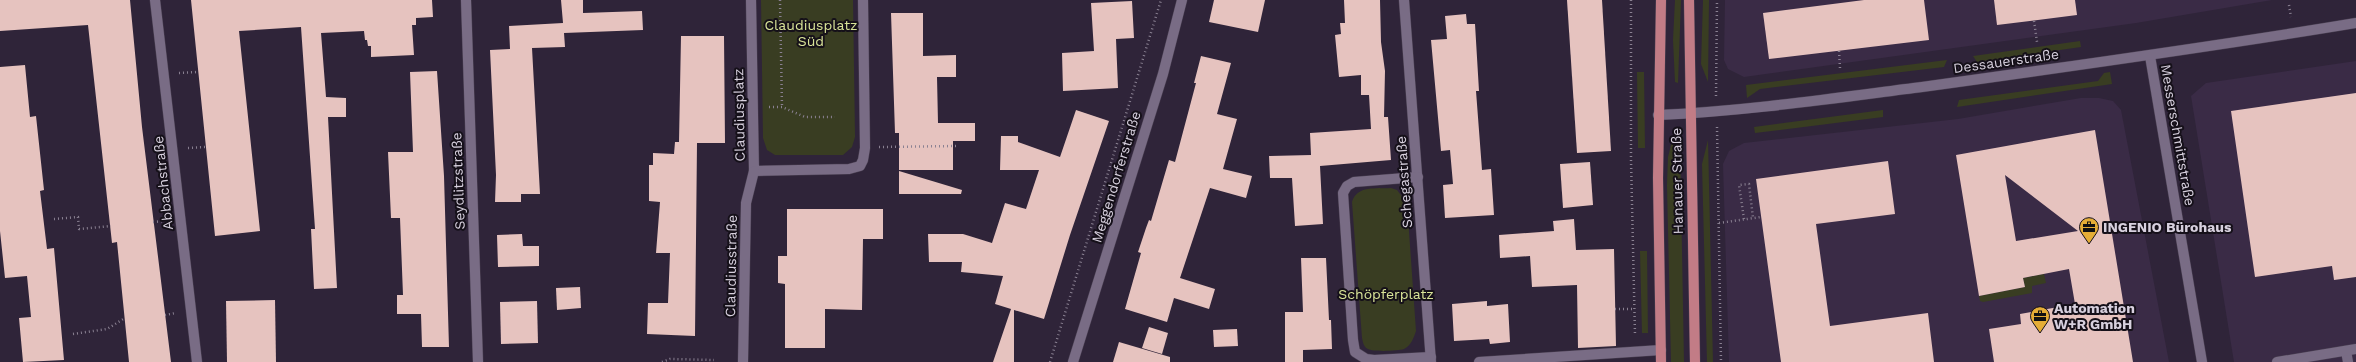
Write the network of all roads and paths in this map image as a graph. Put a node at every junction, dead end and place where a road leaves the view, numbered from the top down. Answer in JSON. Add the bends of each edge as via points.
{"nodes":[{"id":1,"x":155,"y":0,"type":"edge"},
{"id":2,"x":466,"y":0,"type":"edge"},
{"id":3,"x":751,"y":0,"type":"edge"},
{"id":4,"x":780,"y":0,"type":"edge"},
{"id":5,"x":863,"y":0,"type":"edge"},
{"id":6,"x":1161,"y":0,"type":"edge"},
{"id":7,"x":1182,"y":0,"type":"edge"},
{"id":8,"x":1404,"y":0,"type":"edge"},
{"id":9,"x":1631,"y":0,"type":"edge"},
{"id":10,"x":1661,"y":0,"type":"edge"},
{"id":11,"x":1689,"y":0,"type":"edge"},
{"id":12,"x":1717,"y":0,"type":"edge"},
{"id":13,"x":2289,"y":5,"type":"dead end"},
{"id":14,"x":2034,"y":21,"type":"dead end"},
{"id":15,"x":2292,"y":22,"type":"dead end"},
{"id":16,"x":2356,"y":23,"type":"edge"},
{"id":17,"x":2037,"y":42,"type":"dead end"},
{"id":18,"x":1838,"y":51,"type":"dead end"},
{"id":19,"x":2150,"y":56,"type":"junction"},
{"id":20,"x":1840,"y":68,"type":"dead end"},
{"id":21,"x":1717,"y":112,"type":"junction"},
{"id":22,"x":1689,"y":114,"type":"junction"},
{"id":23,"x":1658,"y":116,"type":"junction"},
{"id":24,"x":835,"y":117,"type":"dead end"},
{"id":25,"x":957,"y":146,"type":"dead end"},
{"id":26,"x":206,"y":147,"type":"dead end"},
{"id":27,"x":881,"y":147,"type":"dead end"},
{"id":28,"x":186,"y":148,"type":"dead end"},
{"id":29,"x":754,"y":172,"type":"junction"},
{"id":30,"x":1418,"y":177,"type":"junction"},
{"id":31,"x":1761,"y":217,"type":"dead end"},
{"id":32,"x":1753,"y":218,"type":"junction"},
{"id":33,"x":54,"y":219,"type":"dead end"},
{"id":34,"x":1744,"y":219,"type":"junction"},
{"id":35,"x":1719,"y":223,"type":"junction"},
{"id":36,"x":111,"y":226,"type":"dead end"},
{"id":37,"x":1616,"y":309,"type":"dead end"},
{"id":38,"x":1634,"y":309,"type":"junction"},
{"id":39,"x":125,"y":318,"type":"dead end"},
{"id":40,"x":73,"y":334,"type":"dead end"},
{"id":41,"x":1661,"y":350,"type":"junction"},
{"id":42,"x":2351,"y":350,"type":"edge"},
{"id":43,"x":1635,"y":351,"type":"junction"},
{"id":44,"x":1431,"y":359,"type":"edge"},
{"id":45,"x":714,"y":360,"type":"dead end"},
{"id":46,"x":197,"y":362,"type":"edge"},
{"id":47,"x":478,"y":362,"type":"edge"},
{"id":48,"x":662,"y":362,"type":"edge"},
{"id":49,"x":743,"y":362,"type":"edge"},
{"id":50,"x":1050,"y":362,"type":"edge"},
{"id":51,"x":1073,"y":362,"type":"edge"},
{"id":52,"x":1479,"y":362,"type":"edge"},
{"id":53,"x":1661,"y":362,"type":"edge"},
{"id":54,"x":1695,"y":362,"type":"edge"},
{"id":55,"x":1721,"y":362,"type":"edge"},
{"id":56,"x":2202,"y":362,"type":"edge"},
{"id":57,"x":2277,"y":362,"type":"edge"},
{"id":58,"x":2348,"y":362,"type":"edge"}],
"edges":[{"from":1,"to":46,"type":"street","name":"Abbachstraße"},
{"from":2,"to":47,"type":"street","name":"Seydlitzstraße"},
{"from":3,"to":29,"type":"street","name":"Claudiusplatz"},
{"from":4,"to":24,"type":"path","via":[[782,107],[805,117]]},
{"from":5,"to":29,"type":"street","name":"Claudiusplatz","via":[[866,136],[860,166],[849,169]]},
{"from":6,"to":50,"type":"path"},
{"from":7,"to":51,"type":"street","name":"Meggendorferstraße","via":[[1163,74]]},
{"from":8,"to":30,"type":"street","name":"Schegastraße"},
{"from":9,"to":38,"type":"path"},
{"from":10,"to":23,"type":"main road","name":"Hanauer Straße"},
{"from":11,"to":22,"type":"main road","name":"Hanauer Straße"},
{"from":12,"to":21,"type":"path"},
{"from":13,"to":15,"type":"path"},
{"from":14,"to":17,"type":"path"},
{"from":16,"to":19,"type":"street","name":"Dessauerstraße"},
{"from":18,"to":20,"type":"path"},
{"from":19,"to":21,"type":"street","name":"Dessauerstraße"},
{"from":19,"to":56,"type":"street","name":"Messerschmittstraße"},
{"from":21,"to":22,"type":"street","name":"Dessauerstraße"},
{"from":21,"to":35,"type":"path"},
{"from":22,"to":23,"type":"street","name":"Dessauerstraße"},
{"from":22,"to":54,"type":"main road","name":"Hanauer Straße"},
{"from":23,"to":41,"type":"main road","name":"Hanauer Straße"},
{"from":25,"to":27,"type":"path"},
{"from":26,"to":28,"type":"path"},
{"from":29,"to":49,"type":"street","name":"Claudiusstraße","via":[[746,203]]},
{"from":30,"to":44,"type":"street","name":"Schegastraße"},
{"from":30,"to":44,"type":"street","via":[[1354,182],[1343,192],[1352,332],[1355,352],[1366,360]]},
{"from":31,"to":32,"type":"path"},
{"from":32,"to":34,"type":"path"},
{"from":32,"to":34,"type":"path","via":[[1749,184],[1739,185]]},
{"from":33,"to":36,"type":"path","via":[[78,217],[78,229]]},
{"from":34,"to":35,"type":"path"},
{"from":35,"to":55,"type":"path"},
{"from":37,"to":38,"type":"path"},
{"from":38,"to":43,"type":"path"},
{"from":39,"to":40,"type":"path","via":[[107,329]]},
{"from":41,"to":43,"type":"street"},
{"from":41,"to":53,"type":"main road","name":"Hanauer Straße"},
{"from":42,"to":57,"type":"street"},
{"from":42,"to":58,"type":"street"},
{"from":43,"to":52,"type":"street"},
{"from":45,"to":48,"type":"path","via":[[670,359]]}]}
